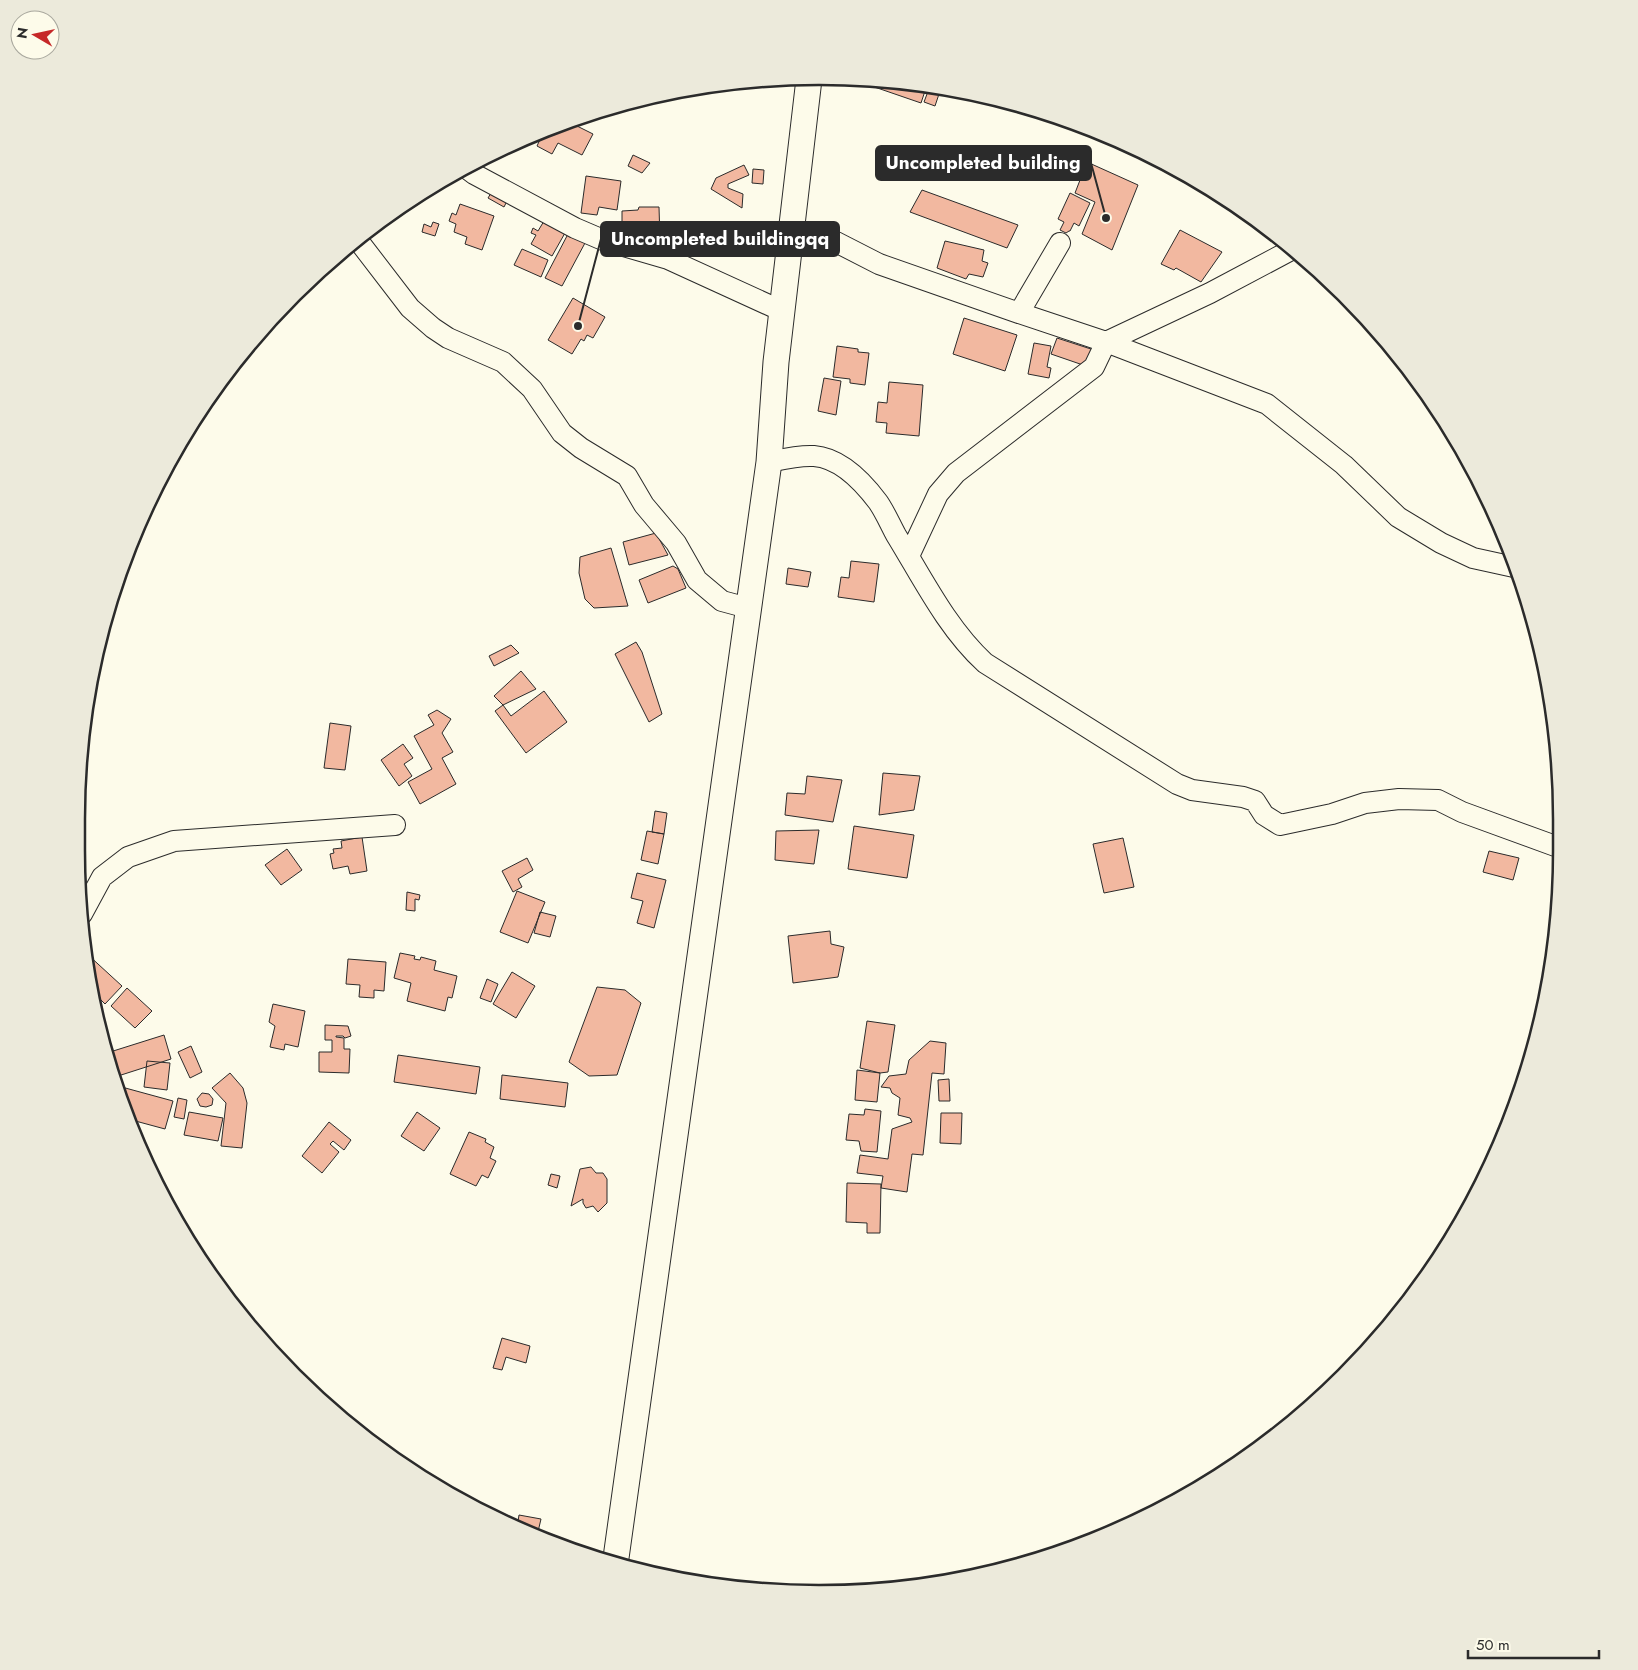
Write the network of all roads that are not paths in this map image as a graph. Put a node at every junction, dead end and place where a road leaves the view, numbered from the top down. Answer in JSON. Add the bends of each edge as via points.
{"nodes":[{"id":1,"x":808,"y":85,"type":"edge"},
{"id":2,"x":472,"y":173,"type":"edge"},
{"id":3,"x":790,"y":231,"type":"junction"},
{"id":4,"x":1060,"y":243,"type":"dead end"},
{"id":5,"x":362,"y":245,"type":"edge"},
{"id":6,"x":1286,"y":253,"type":"edge"},
{"id":7,"x":782,"y":312,"type":"junction"},
{"id":8,"x":1019,"y":313,"type":"junction"},
{"id":9,"x":1106,"y":342,"type":"junction"},
{"id":10,"x":769,"y":462,"type":"junction"},
{"id":11,"x":910,"y":556,"type":"junction"},
{"id":12,"x":1507,"y":566,"type":"edge"},
{"id":13,"x":748,"y":608,"type":"junction"},
{"id":14,"x":395,"y":825,"type":"dead end"},
{"id":15,"x":1553,"y":845,"type":"edge"},
{"id":16,"x":87,"y":904,"type":"edge"},
{"id":17,"x":616,"y":1556,"type":"edge"}],
"edges":[{"from":1,"to":3,"type":"main road"},
{"from":2,"to":7,"type":"street","via":[[575,228],[603,240],[668,259]]},
{"from":3,"to":7,"type":"main road"},
{"from":3,"to":8,"type":"street","via":[[836,242],[879,264]]},
{"from":4,"to":8,"type":"street"},
{"from":5,"to":13,"type":"street","via":[[410,308],[433,328],[502,362],[532,389],[562,433],[628,476],[644,505],[676,543],[697,580],[722,601]]},
{"from":6,"to":9,"type":"street"},
{"from":7,"to":10,"type":"main road"},
{"from":8,"to":9,"type":"street"},
{"from":9,"to":11,"type":"street","via":[[1094,367],[956,473],[938,494]]},
{"from":9,"to":12,"type":"street","via":[[1267,404],[1344,465],[1398,517],[1440,543],[1473,558]]},
{"from":10,"to":11,"type":"street","via":[[815,456],[846,469],[878,502]]},
{"from":10,"to":13,"type":"main road"},
{"from":11,"to":15,"type":"street","via":[[962,639],[985,663],[1177,784],[1192,790],[1255,801],[1264,815],[1280,825],[1365,803],[1399,799],[1438,800]]},
{"from":13,"to":17,"type":"main road"},
{"from":14,"to":16,"type":"street","via":[[174,841],[128,857],[102,877]]}]}
